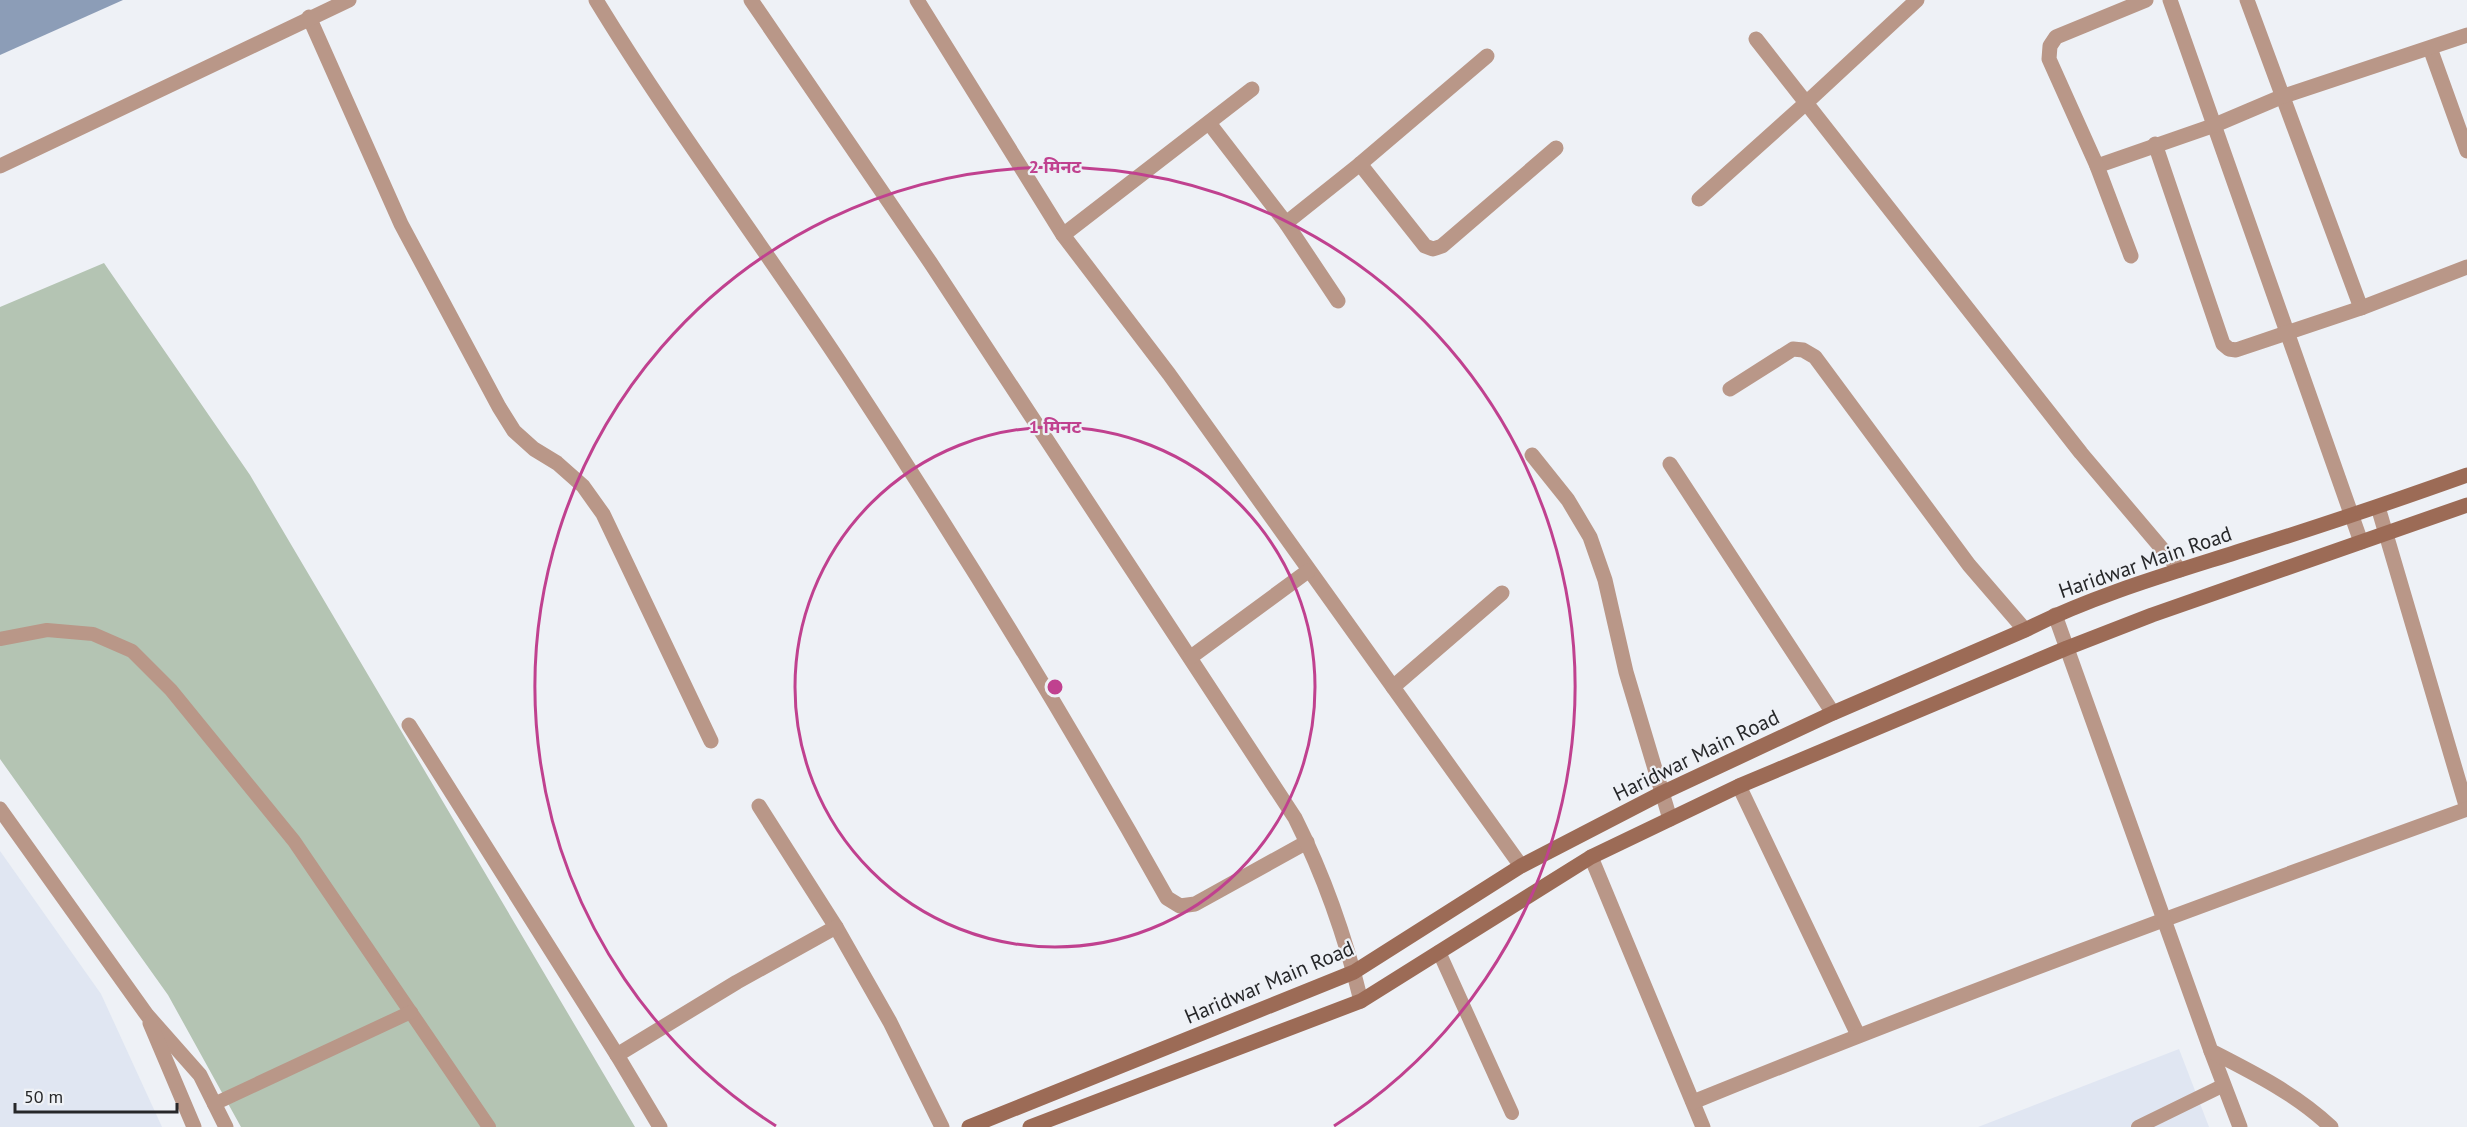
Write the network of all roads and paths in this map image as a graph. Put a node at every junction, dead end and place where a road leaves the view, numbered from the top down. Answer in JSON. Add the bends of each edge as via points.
{"nodes":[{"id":1,"x":349,"y":0,"type":"edge"},
{"id":2,"x":596,"y":0,"type":"edge"},
{"id":3,"x":751,"y":0,"type":"edge"},
{"id":4,"x":917,"y":0,"type":"edge"},
{"id":5,"x":1917,"y":0,"type":"edge"},
{"id":6,"x":2146,"y":0,"type":"edge"},
{"id":7,"x":2170,"y":0,"type":"edge"},
{"id":8,"x":2247,"y":0,"type":"edge"},
{"id":9,"x":309,"y":17,"type":"junction"},
{"id":10,"x":2467,"y":35,"type":"edge"},
{"id":11,"x":1756,"y":39,"type":"dead end"},
{"id":12,"x":2430,"y":48,"type":"junction"},
{"id":13,"x":1487,"y":56,"type":"dead end"},
{"id":14,"x":1252,"y":89,"type":"dead end"},
{"id":15,"x":2281,"y":97,"type":"junction"},
{"id":16,"x":1806,"y":103,"type":"junction"},
{"id":17,"x":1209,"y":123,"type":"junction"},
{"id":18,"x":2215,"y":124,"type":"junction"},
{"id":19,"x":2155,"y":144,"type":"junction"},
{"id":20,"x":1556,"y":148,"type":"dead end"},
{"id":21,"x":2467,"y":151,"type":"edge"},
{"id":22,"x":1360,"y":164,"type":"junction"},
{"id":23,"x":0,"y":166,"type":"edge"},
{"id":24,"x":2097,"y":166,"type":"junction"},
{"id":25,"x":1699,"y":199,"type":"dead end"},
{"id":26,"x":1286,"y":223,"type":"junction"},
{"id":27,"x":1063,"y":235,"type":"junction"},
{"id":28,"x":2131,"y":256,"type":"dead end"},
{"id":29,"x":2467,"y":267,"type":"edge"},
{"id":30,"x":1338,"y":301,"type":"dead end"},
{"id":31,"x":2361,"y":308,"type":"junction"},
{"id":32,"x":2288,"y":333,"type":"junction"},
{"id":33,"x":1730,"y":389,"type":"dead end"},
{"id":34,"x":1532,"y":455,"type":"dead end"},
{"id":35,"x":1671,"y":464,"type":"dead end"},
{"id":36,"x":2467,"y":475,"type":"edge"},
{"id":37,"x":2467,"y":505,"type":"edge"},
{"id":38,"x":2378,"y":507,"type":"junction"},
{"id":39,"x":2352,"y":516,"type":"junction"},
{"id":40,"x":2387,"y":533,"type":"junction"},
{"id":41,"x":2361,"y":542,"type":"junction"},
{"id":42,"x":2180,"y":570,"type":"junction"},
{"id":43,"x":1308,"y":571,"type":"junction"},
{"id":44,"x":1502,"y":593,"type":"dead end"},
{"id":45,"x":2055,"y":615,"type":"junction"},
{"id":46,"x":2025,"y":630,"type":"junction"},
{"id":47,"x":0,"y":639,"type":"edge"},
{"id":48,"x":2067,"y":648,"type":"junction"},
{"id":49,"x":1191,"y":657,"type":"junction"},
{"id":50,"x":1393,"y":687,"type":"junction"},
{"id":51,"x":1833,"y":713,"type":"junction"},
{"id":52,"x":409,"y":725,"type":"dead end"},
{"id":53,"x":711,"y":741,"type":"dead end"},
{"id":54,"x":1739,"y":786,"type":"junction"},
{"id":55,"x":1662,"y":793,"type":"junction"},
{"id":56,"x":759,"y":806,"type":"dead end"},
{"id":57,"x":0,"y":809,"type":"edge"},
{"id":58,"x":2467,"y":809,"type":"edge"},
{"id":59,"x":1670,"y":819,"type":"junction"},
{"id":60,"x":1307,"y":842,"type":"junction"},
{"id":61,"x":1591,"y":857,"type":"junction"},
{"id":62,"x":1521,"y":866,"type":"junction"},
{"id":63,"x":2164,"y":918,"type":"junction"},
{"id":64,"x":836,"y":927,"type":"junction"},
{"id":65,"x":1439,"y":952,"type":"junction"},
{"id":66,"x":1354,"y":972,"type":"junction"},
{"id":67,"x":1361,"y":1001,"type":"junction"},
{"id":68,"x":411,"y":1012,"type":"junction"},
{"id":69,"x":147,"y":1015,"type":"junction"},
{"id":70,"x":1858,"y":1035,"type":"junction"},
{"id":71,"x":2211,"y":1051,"type":"junction"},
{"id":72,"x":617,"y":1055,"type":"junction"},
{"id":73,"x":2224,"y":1085,"type":"junction"},
{"id":74,"x":1693,"y":1102,"type":"junction"},
{"id":75,"x":214,"y":1104,"type":"junction"},
{"id":76,"x":1512,"y":1113,"type":"dead end"},
{"id":77,"x":194,"y":1127,"type":"edge"},
{"id":78,"x":226,"y":1127,"type":"edge"},
{"id":79,"x":489,"y":1127,"type":"edge"},
{"id":80,"x":660,"y":1127,"type":"edge"},
{"id":81,"x":942,"y":1127,"type":"edge"},
{"id":82,"x":969,"y":1127,"type":"edge"},
{"id":83,"x":1030,"y":1127,"type":"edge"},
{"id":84,"x":1703,"y":1127,"type":"edge"},
{"id":85,"x":2138,"y":1127,"type":"edge"},
{"id":86,"x":2240,"y":1127,"type":"edge"},
{"id":87,"x":2331,"y":1127,"type":"edge"}],
"edges":[{"from":1,"to":9,"type":"street"},
{"from":2,"to":60,"type":"street","via":[[957,544],[1081,747],[1167,898],[1180,906],[1195,904]]},
{"from":3,"to":49,"type":"street"},
{"from":4,"to":27,"type":"street"},
{"from":5,"to":16,"type":"street"},
{"from":6,"to":24,"type":"street","via":[[2056,37],[2050,45],[2049,59]]},
{"from":7,"to":18,"type":"street"},
{"from":8,"to":15,"type":"street"},
{"from":9,"to":23,"type":"street"},
{"from":9,"to":53,"type":"street","via":[[401,224],[498,407],[521,437],[583,486],[603,514]]},
{"from":10,"to":12,"type":"street"},
{"from":11,"to":16,"type":"street"},
{"from":12,"to":15,"type":"street"},
{"from":12,"to":21,"type":"street"},
{"from":13,"to":22,"type":"street"},
{"from":14,"to":17,"type":"street"},
{"from":15,"to":18,"type":"street"},
{"from":15,"to":31,"type":"street"},
{"from":16,"to":25,"type":"street"},
{"from":16,"to":42,"type":"street","via":[[2081,453]]},
{"from":17,"to":26,"type":"street"},
{"from":17,"to":27,"type":"street"},
{"from":18,"to":19,"type":"street"},
{"from":18,"to":32,"type":"street"},
{"from":19,"to":24,"type":"street"},
{"from":19,"to":32,"type":"street","via":[[2223,344],[2236,350]]},
{"from":20,"to":22,"type":"street","via":[[1442,246],[1433,249],[1425,246]]},
{"from":22,"to":26,"type":"street"},
{"from":24,"to":28,"type":"street"},
{"from":26,"to":30,"type":"street"},
{"from":27,"to":43,"type":"street","via":[[1169,374]]},
{"from":29,"to":31,"type":"street"},
{"from":31,"to":32,"type":"street"},
{"from":32,"to":39,"type":"street"},
{"from":33,"to":46,"type":"street","via":[[1793,349],[1815,357],[1969,565]]},
{"from":34,"to":55,"type":"street","via":[[1568,500],[1590,537]]},
{"from":35,"to":51,"type":"street"},
{"from":36,"to":38,"type":"main road","name":"Haridwar Main Road"},
{"from":37,"to":40,"type":"main road"},
{"from":38,"to":39,"type":"main road","name":"Haridwar Main Road"},
{"from":38,"to":40,"type":"street"},
{"from":39,"to":41,"type":"street"},
{"from":39,"to":42,"type":"main road","name":"Haridwar Main Road"},
{"from":40,"to":41,"type":"main road"},
{"from":40,"to":58,"type":"street"},
{"from":41,"to":48,"type":"main road"},
{"from":42,"to":45,"type":"main road","name":"Haridwar Main Road"},
{"from":43,"to":49,"type":"street"},
{"from":43,"to":50,"type":"street"},
{"from":44,"to":50,"type":"street"},
{"from":45,"to":46,"type":"main road","name":"Haridwar Main Road"},
{"from":45,"to":48,"type":"street"},
{"from":46,"to":51,"type":"main road","name":"Haridwar Main Road"},
{"from":47,"to":68,"type":"lane","via":[[47,630],[93,634],[132,651],[171,690],[294,842]]},
{"from":48,"to":54,"type":"main road"},
{"from":48,"to":63,"type":"street"},
{"from":49,"to":60,"type":"street"},
{"from":50,"to":62,"type":"street"},
{"from":51,"to":55,"type":"main road","name":"Haridwar Main Road"},
{"from":52,"to":72,"type":"street"},
{"from":54,"to":59,"type":"main road"},
{"from":54,"to":70,"type":"street"},
{"from":55,"to":59,"type":"street"},
{"from":55,"to":62,"type":"main road","name":"Haridwar Main Road"},
{"from":56,"to":64,"type":"street"},
{"from":57,"to":69,"type":"street"},
{"from":58,"to":63,"type":"street"},
{"from":59,"to":61,"type":"main road"},
{"from":60,"to":66,"type":"street"},
{"from":61,"to":65,"type":"main road"},
{"from":61,"to":74,"type":"street"},
{"from":62,"to":66,"type":"main road","name":"Haridwar Main Road"},
{"from":63,"to":70,"type":"street"},
{"from":63,"to":71,"type":"street"},
{"from":64,"to":72,"type":"street"},
{"from":64,"to":81,"type":"street","via":[[890,1022]]},
{"from":65,"to":67,"type":"main road"},
{"from":65,"to":76,"type":"lane"},
{"from":66,"to":67,"type":"street"},
{"from":66,"to":82,"type":"main road","name":"Haridwar Main Road"},
{"from":67,"to":83,"type":"main road"},
{"from":68,"to":75,"type":"lane"},
{"from":68,"to":79,"type":"lane"},
{"from":69,"to":75,"type":"street","via":[[200,1076]]},
{"from":69,"to":77,"type":"street"},
{"from":70,"to":74,"type":"street"},
{"from":71,"to":73,"type":"street"},
{"from":71,"to":87,"type":"street","via":[[2276,1085]]},
{"from":72,"to":80,"type":"street"},
{"from":73,"to":85,"type":"lane"},
{"from":73,"to":86,"type":"street"},
{"from":74,"to":84,"type":"street"},
{"from":75,"to":78,"type":"street"}]}
